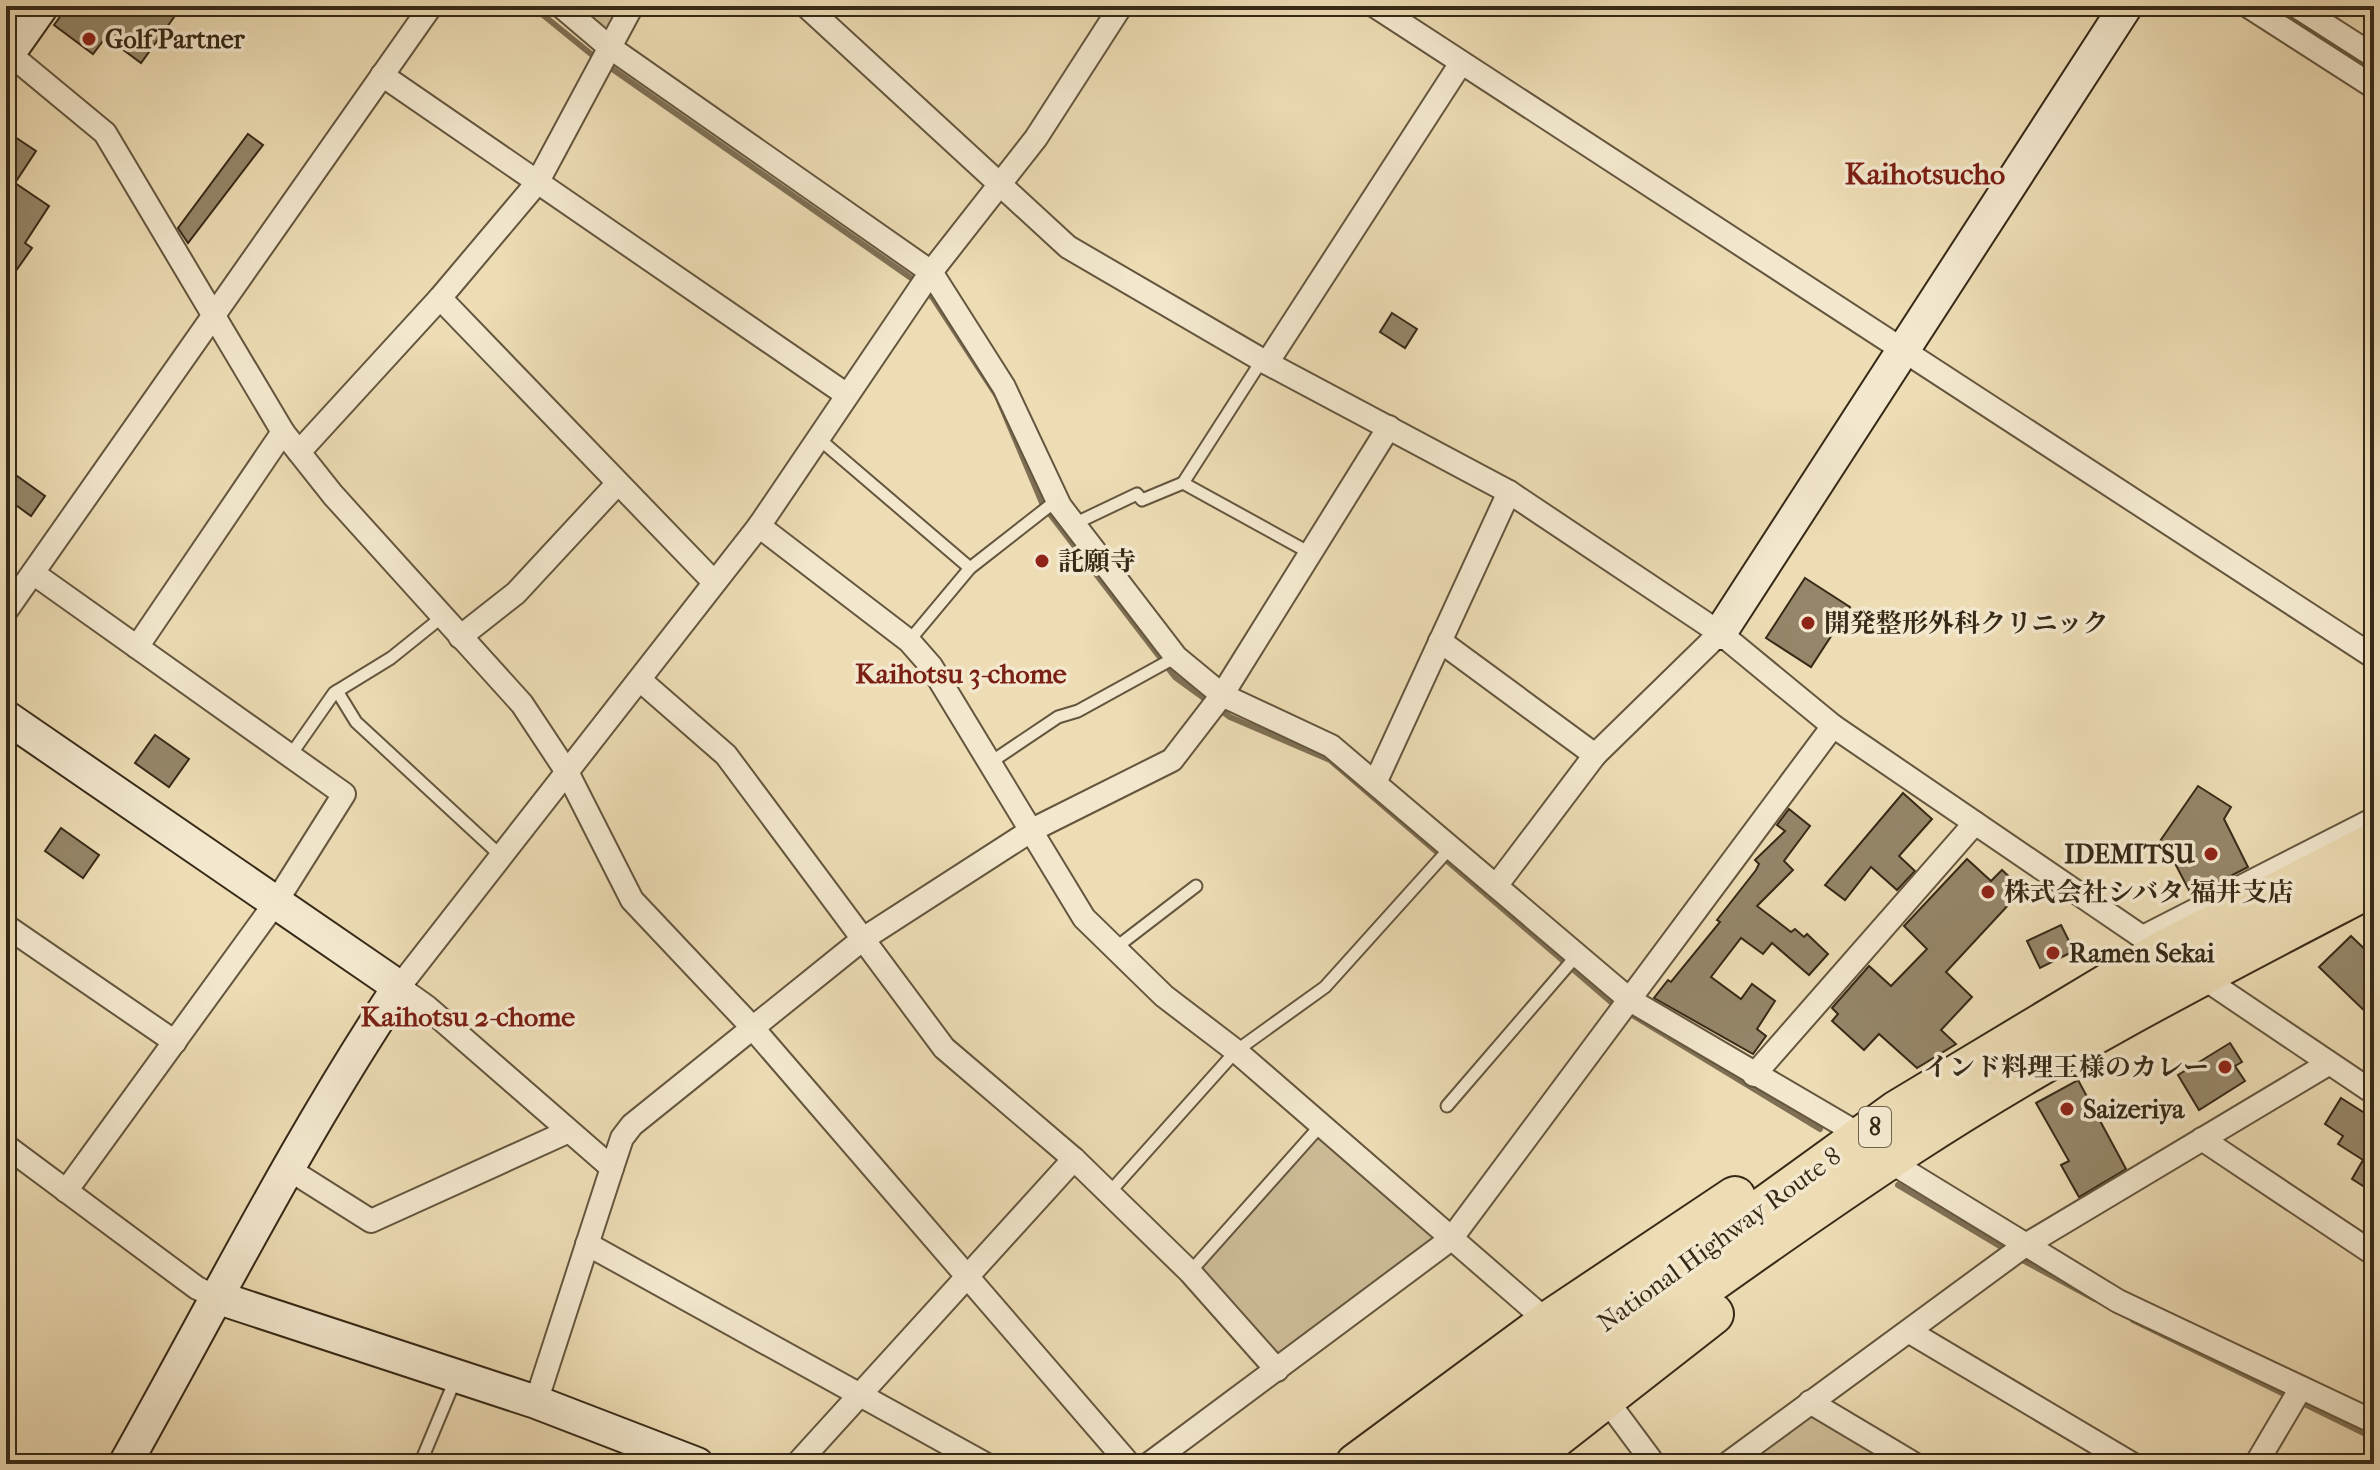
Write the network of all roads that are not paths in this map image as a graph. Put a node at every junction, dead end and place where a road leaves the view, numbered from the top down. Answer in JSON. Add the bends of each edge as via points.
{"nodes":[{"id":1,"x":42,"y":6,"type":"edge"},
{"id":2,"x":431,"y":6,"type":"edge"},
{"id":3,"x":561,"y":6,"type":"edge"},
{"id":4,"x":632,"y":6,"type":"edge"},
{"id":5,"x":806,"y":6,"type":"edge"},
{"id":6,"x":1121,"y":6,"type":"edge"},
{"id":7,"x":1375,"y":6,"type":"edge"},
{"id":8,"x":2126,"y":6,"type":"edge"},
{"id":9,"x":2248,"y":6,"type":"edge"},
{"id":10,"x":2296,"y":6,"type":"edge"},
{"id":11,"x":608,"y":46,"type":"junction"},
{"id":12,"x":7,"y":54,"type":"edge"},
{"id":13,"x":2374,"y":56,"type":"edge"},
{"id":14,"x":1461,"y":63,"type":"junction"},
{"id":15,"x":382,"y":75,"type":"junction"},
{"id":16,"x":2374,"y":87,"type":"edge"},
{"id":17,"x":537,"y":183,"type":"junction"},
{"id":18,"x":997,"y":184,"type":"junction"},
{"id":19,"x":931,"y":272,"type":"junction"},
{"id":20,"x":440,"y":298,"type":"junction"},
{"id":21,"x":212,"y":317,"type":"junction"},
{"id":22,"x":1904,"y":349,"type":"junction"},
{"id":23,"x":1264,"y":361,"type":"junction"},
{"id":24,"x":847,"y":395,"type":"junction"},
{"id":25,"x":1389,"y":427,"type":"junction"},
{"id":26,"x":283,"y":432,"type":"junction"},
{"id":27,"x":818,"y":438,"type":"junction"},
{"id":28,"x":299,"y":452,"type":"junction"},
{"id":29,"x":618,"y":483,"type":"junction"},
{"id":30,"x":1183,"y":483,"type":"junction"},
{"id":31,"x":1509,"y":492,"type":"junction"},
{"id":32,"x":1057,"y":500,"type":"junction"},
{"id":33,"x":1074,"y":524,"type":"junction"},
{"id":34,"x":759,"y":526,"type":"junction"},
{"id":35,"x":1310,"y":553,"type":"junction"},
{"id":36,"x":970,"y":568,"type":"junction"},
{"id":37,"x":33,"y":573,"type":"junction"},
{"id":38,"x":713,"y":581,"type":"junction"},
{"id":39,"x":6,"y":611,"type":"edge"},
{"id":40,"x":442,"y":617,"type":"junction"},
{"id":41,"x":1720,"y":633,"type":"junction"},
{"id":42,"x":460,"y":637,"type":"junction"},
{"id":43,"x":909,"y":641,"type":"junction"},
{"id":44,"x":1440,"y":641,"type":"junction"},
{"id":45,"x":137,"y":647,"type":"junction"},
{"id":46,"x":1176,"y":657,"type":"junction"},
{"id":47,"x":2374,"y":657,"type":"edge"},
{"id":48,"x":640,"y":680,"type":"junction"},
{"id":49,"x":337,"y":691,"type":"junction"},
{"id":50,"x":1222,"y":695,"type":"junction"},
{"id":51,"x":6,"y":717,"type":"edge"},
{"id":52,"x":1833,"y":726,"type":"junction"},
{"id":53,"x":1595,"y":755,"type":"junction"},
{"id":54,"x":290,"y":756,"type":"junction"},
{"id":55,"x":991,"y":762,"type":"junction"},
{"id":56,"x":567,"y":772,"type":"junction"},
{"id":57,"x":1375,"y":783,"type":"junction"},
{"id":58,"x":2374,"y":819,"type":"edge"},
{"id":59,"x":1975,"y":823,"type":"junction"},
{"id":60,"x":1032,"y":830,"type":"junction"},
{"id":61,"x":2374,"y":843,"type":"edge"},
{"id":62,"x":1451,"y":847,"type":"junction"},
{"id":63,"x":501,"y":856,"type":"junction"},
{"id":64,"x":2374,"y":885,"type":"edge"},
{"id":65,"x":1196,"y":886,"type":"dead end"},
{"id":66,"x":1496,"y":886,"type":"junction"},
{"id":67,"x":276,"y":902,"type":"junction"},
{"id":68,"x":6,"y":926,"type":"edge"},
{"id":69,"x":863,"y":939,"type":"junction"},
{"id":70,"x":2153,"y":944,"type":"junction"},
{"id":71,"x":1113,"y":949,"type":"junction"},
{"id":72,"x":1577,"y":955,"type":"junction"},
{"id":73,"x":2199,"y":976,"type":"junction"},
{"id":74,"x":399,"y":987,"type":"junction"},
{"id":75,"x":1630,"y":1000,"type":"junction"},
{"id":76,"x":751,"y":1026,"type":"junction"},
{"id":77,"x":175,"y":1042,"type":"junction"},
{"id":78,"x":1236,"y":1051,"type":"junction"},
{"id":79,"x":2328,"y":1064,"type":"junction"},
{"id":80,"x":1754,"y":1075,"type":"junction"},
{"id":81,"x":2374,"y":1093,"type":"edge"},
{"id":82,"x":1447,"y":1106,"type":"dead end"},
{"id":83,"x":1321,"y":1125,"type":"junction"},
{"id":84,"x":567,"y":1132,"type":"junction"},
{"id":85,"x":2202,"y":1139,"type":"junction"},
{"id":86,"x":6,"y":1146,"type":"edge"},
{"id":87,"x":1888,"y":1151,"type":"junction"},
{"id":88,"x":1074,"y":1159,"type":"junction"},
{"id":89,"x":287,"y":1168,"type":"junction"},
{"id":90,"x":612,"y":1168,"type":"junction"},
{"id":91,"x":66,"y":1191,"type":"junction"},
{"id":92,"x":1109,"y":1193,"type":"junction"},
{"id":93,"x":1451,"y":1239,"type":"junction"},
{"id":94,"x":587,"y":1244,"type":"junction"},
{"id":95,"x":2024,"y":1246,"type":"junction"},
{"id":96,"x":2374,"y":1254,"type":"edge"},
{"id":97,"x":1190,"y":1272,"type":"junction"},
{"id":98,"x":969,"y":1275,"type":"junction"},
{"id":99,"x":219,"y":1298,"type":"junction"},
{"id":100,"x":1548,"y":1322,"type":"junction"},
{"id":101,"x":1910,"y":1332,"type":"junction"},
{"id":102,"x":1277,"y":1370,"type":"junction"},
{"id":103,"x":457,"y":1376,"type":"junction"},
{"id":104,"x":2301,"y":1388,"type":"junction"},
{"id":105,"x":862,"y":1393,"type":"junction"},
{"id":106,"x":1605,"y":1398,"type":"junction"},
{"id":107,"x":536,"y":1402,"type":"junction"},
{"id":108,"x":1810,"y":1402,"type":"junction"},
{"id":109,"x":2374,"y":1422,"type":"edge"},
{"id":110,"x":1407,"y":1448,"type":"edge"},
{"id":111,"x":125,"y":1464,"type":"edge"},
{"id":112,"x":420,"y":1464,"type":"edge"},
{"id":113,"x":697,"y":1464,"type":"edge"},
{"id":114,"x":797,"y":1464,"type":"edge"},
{"id":115,"x":985,"y":1464,"type":"edge"},
{"id":116,"x":1129,"y":1464,"type":"edge"},
{"id":117,"x":1149,"y":1464,"type":"edge"},
{"id":118,"x":1356,"y":1464,"type":"edge"},
{"id":119,"x":1462,"y":1464,"type":"edge"},
{"id":120,"x":1521,"y":1464,"type":"edge"},
{"id":121,"x":1654,"y":1464,"type":"edge"},
{"id":122,"x":1727,"y":1464,"type":"edge"},
{"id":123,"x":1914,"y":1464,"type":"edge"},
{"id":124,"x":2132,"y":1464,"type":"edge"},
{"id":125,"x":2256,"y":1464,"type":"edge"}],
"edges":[{"from":1,"to":12,"type":"street"},
{"from":2,"to":15,"type":"street"},
{"from":3,"to":11,"type":"street"},
{"from":4,"to":11,"type":"street"},
{"from":5,"to":18,"type":"street"},
{"from":6,"to":18,"type":"street","via":[[1036,138]]},
{"from":7,"to":14,"type":"street"},
{"from":8,"to":22,"type":"street"},
{"from":9,"to":16,"type":"street"},
{"from":10,"to":13,"type":"street"},
{"from":11,"to":17,"type":"street"},
{"from":11,"to":19,"type":"street"},
{"from":12,"to":21,"type":"street","via":[[105,133]]},
{"from":14,"to":22,"type":"street"},
{"from":14,"to":23,"type":"street"},
{"from":15,"to":17,"type":"street"},
{"from":15,"to":21,"type":"street"},
{"from":17,"to":20,"type":"street"},
{"from":17,"to":24,"type":"street"},
{"from":18,"to":19,"type":"street"},
{"from":18,"to":23,"type":"street","via":[[1068,247]]},
{"from":19,"to":24,"type":"street"},
{"from":19,"to":32,"type":"street","via":[[1004,387]]},
{"from":20,"to":28,"type":"street"},
{"from":20,"to":29,"type":"street"},
{"from":21,"to":26,"type":"street"},
{"from":21,"to":37,"type":"street"},
{"from":22,"to":41,"type":"street"},
{"from":22,"to":47,"type":"street"},
{"from":23,"to":25,"type":"street"},
{"from":23,"to":30,"type":"lane"},
{"from":24,"to":27,"type":"street"},
{"from":25,"to":31,"type":"street"},
{"from":25,"to":35,"type":"street"},
{"from":26,"to":28,"type":"street"},
{"from":26,"to":45,"type":"street"},
{"from":27,"to":34,"type":"street"},
{"from":27,"to":36,"type":"lane"},
{"from":28,"to":40,"type":"street"},
{"from":29,"to":38,"type":"street"},
{"from":29,"to":42,"type":"street","via":[[516,593]]},
{"from":30,"to":33,"type":"lane","via":[[1142,500],[1137,494]]},
{"from":30,"to":35,"type":"lane"},
{"from":31,"to":41,"type":"street"},
{"from":31,"to":44,"type":"street"},
{"from":32,"to":33,"type":"street"},
{"from":32,"to":36,"type":"lane"},
{"from":33,"to":46,"type":"street"},
{"from":34,"to":38,"type":"street"},
{"from":34,"to":43,"type":"street"},
{"from":35,"to":50,"type":"street"},
{"from":36,"to":43,"type":"lane"},
{"from":37,"to":39,"type":"street"},
{"from":37,"to":45,"type":"street"},
{"from":38,"to":48,"type":"street"},
{"from":40,"to":42,"type":"street"},
{"from":40,"to":49,"type":"lane","via":[[391,658]]},
{"from":41,"to":52,"type":"street"},
{"from":41,"to":53,"type":"street"},
{"from":42,"to":56,"type":"street","via":[[522,704]]},
{"from":43,"to":55,"type":"street","via":[[931,666]]},
{"from":44,"to":53,"type":"street"},
{"from":44,"to":57,"type":"street"},
{"from":45,"to":54,"type":"street"},
{"from":46,"to":50,"type":"street"},
{"from":46,"to":55,"type":"lane","via":[[1058,717]]},
{"from":48,"to":56,"type":"street"},
{"from":48,"to":69,"type":"street","via":[[726,755]]},
{"from":49,"to":54,"type":"lane"},
{"from":49,"to":63,"type":"lane","via":[[356,722]]},
{"from":50,"to":57,"type":"street","via":[[1331,746]]},
{"from":50,"to":60,"type":"street","via":[[1172,760]]},
{"from":51,"to":67,"type":"street"},
{"from":52,"to":59,"type":"street"},
{"from":52,"to":75,"type":"street"},
{"from":53,"to":66,"type":"street"},
{"from":54,"to":67,"type":"street","via":[[344,794]]},
{"from":55,"to":60,"type":"street"},
{"from":56,"to":63,"type":"street"},
{"from":56,"to":76,"type":"street","via":[[632,900]]},
{"from":57,"to":62,"type":"street"},
{"from":58,"to":70,"type":"street"},
{"from":59,"to":70,"type":"street"},
{"from":59,"to":80,"type":"street"},
{"from":60,"to":69,"type":"street"},
{"from":60,"to":71,"type":"street","via":[[1084,918]]},
{"from":61,"to":70,"type":"highway","name":"National Highway Route 8","number":"8"},
{"from":62,"to":66,"type":"street"},
{"from":62,"to":78,"type":"lane","via":[[1325,987]]},
{"from":63,"to":74,"type":"street"},
{"from":64,"to":73,"type":"highway","name":"National Highway Route 8","number":"8"},
{"from":65,"to":71,"type":"lane"},
{"from":66,"to":72,"type":"street"},
{"from":67,"to":74,"type":"street"},
{"from":67,"to":77,"type":"street"},
{"from":68,"to":77,"type":"street"},
{"from":69,"to":76,"type":"street"},
{"from":69,"to":88,"type":"street","via":[[944,1048]]},
{"from":70,"to":73,"type":"street"},
{"from":70,"to":87,"type":"highway","name":"National Highway Route 8","number":"8","via":[[2033,1027]]},
{"from":71,"to":78,"type":"street"},
{"from":72,"to":75,"type":"street"},
{"from":72,"to":82,"type":"lane"},
{"from":73,"to":79,"type":"street"},
{"from":73,"to":87,"type":"highway","name":"National Highway Route 8","number":"8"},
{"from":74,"to":84,"type":"street"},
{"from":74,"to":89,"type":"street"},
{"from":75,"to":80,"type":"street"},
{"from":75,"to":93,"type":"street"},
{"from":76,"to":90,"type":"street","via":[[632,1125]]},
{"from":76,"to":98,"type":"street"},
{"from":77,"to":91,"type":"street"},
{"from":78,"to":83,"type":"street"},
{"from":78,"to":92,"type":"lane"},
{"from":79,"to":81,"type":"street"},
{"from":79,"to":85,"type":"street"},
{"from":80,"to":87,"type":"street"},
{"from":83,"to":93,"type":"street"},
{"from":83,"to":97,"type":"lane"},
{"from":84,"to":89,"type":"street","via":[[371,1221]]},
{"from":84,"to":90,"type":"street"},
{"from":85,"to":95,"type":"street"},
{"from":85,"to":96,"type":"street"},
{"from":86,"to":91,"type":"street"},
{"from":87,"to":95,"type":"street"},
{"from":87,"to":100,"type":"highway","number":"8","via":[[1766,1178]]},
{"from":87,"to":106,"type":"highway","number":"8","via":[[1840,1216]]},
{"from":87,"to":110,"type":"highway","name":"National Highway Route 8","number":"8"},
{"from":87,"to":119,"type":"highway","name":"National Highway Route 8","number":"8"},
{"from":88,"to":92,"type":"street"},
{"from":88,"to":98,"type":"street"},
{"from":89,"to":99,"type":"street"},
{"from":90,"to":94,"type":"street"},
{"from":91,"to":99,"type":"street","via":[[197,1288]]},
{"from":92,"to":97,"type":"street"},
{"from":93,"to":100,"type":"street"},
{"from":93,"to":102,"type":"street"},
{"from":94,"to":105,"type":"street"},
{"from":94,"to":107,"type":"street"},
{"from":95,"to":101,"type":"street"},
{"from":95,"to":104,"type":"street","via":[[2118,1301]]},
{"from":97,"to":102,"type":"street"},
{"from":98,"to":105,"type":"street"},
{"from":98,"to":116,"type":"street"},
{"from":99,"to":103,"type":"street"},
{"from":99,"to":111,"type":"street"},
{"from":100,"to":110,"type":"highway","number":"8"},
{"from":101,"to":108,"type":"street"},
{"from":101,"to":124,"type":"street"},
{"from":102,"to":117,"type":"street"},
{"from":103,"to":107,"type":"street"},
{"from":103,"to":112,"type":"lane"},
{"from":104,"to":109,"type":"street"},
{"from":104,"to":125,"type":"street"},
{"from":105,"to":114,"type":"street"},
{"from":105,"to":115,"type":"street"},
{"from":106,"to":120,"type":"highway","number":"8"},
{"from":106,"to":121,"type":"street"},
{"from":107,"to":113,"type":"street"},
{"from":108,"to":122,"type":"street"},
{"from":108,"to":123,"type":"street"},
{"from":110,"to":118,"type":"highway","number":"8"}]}
